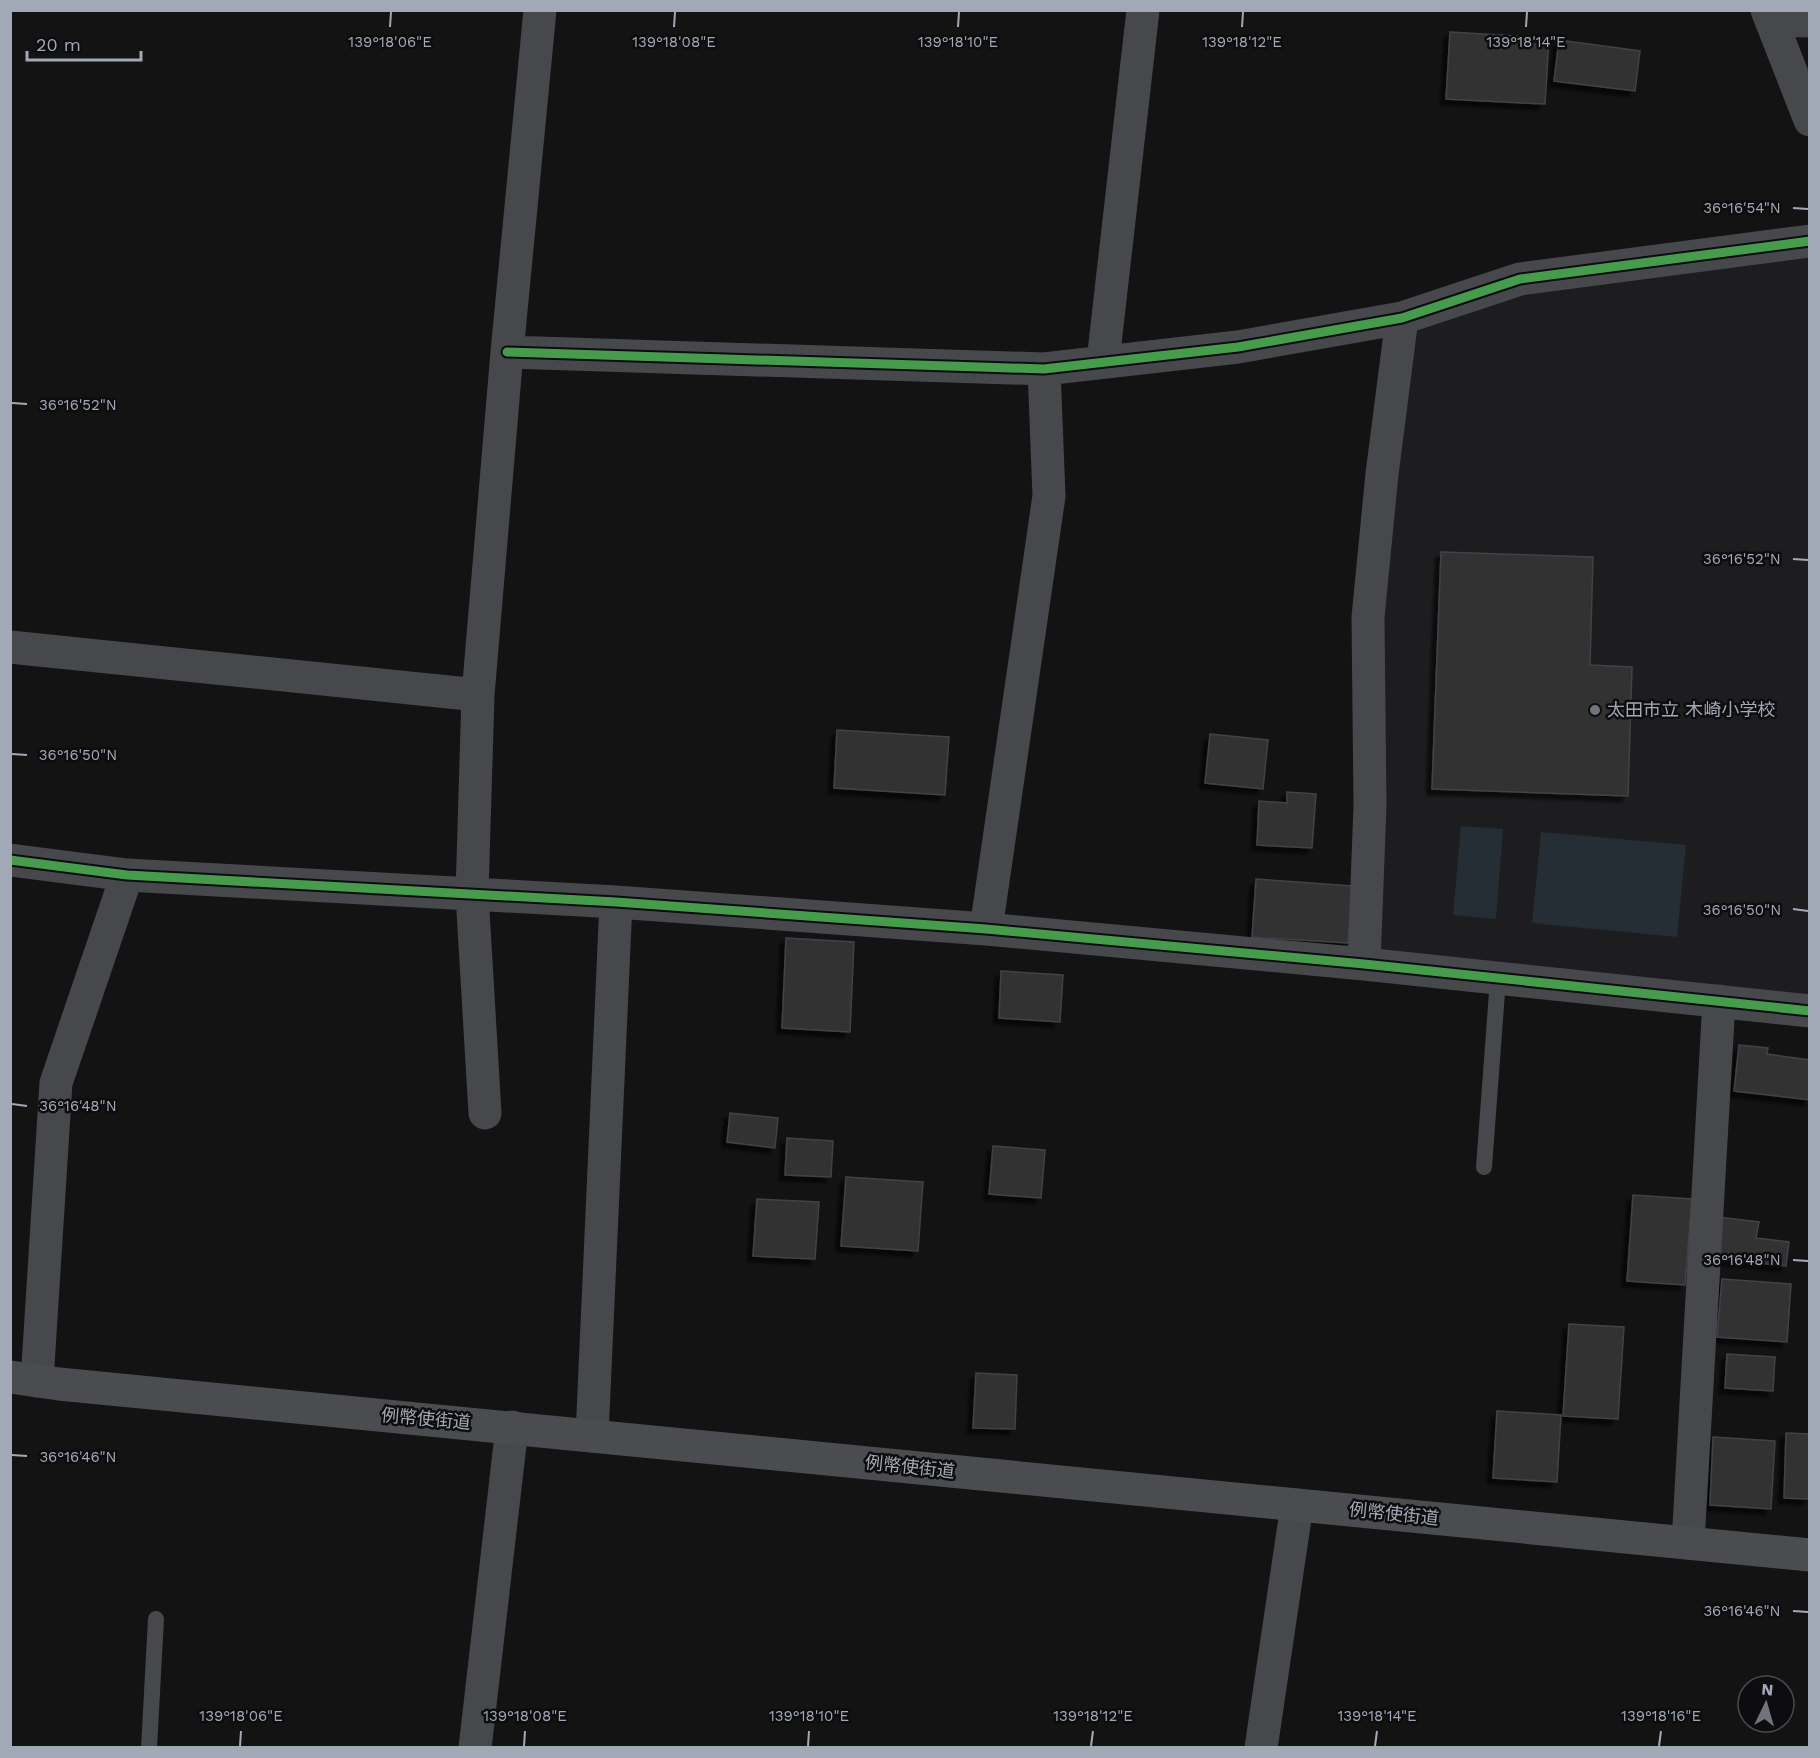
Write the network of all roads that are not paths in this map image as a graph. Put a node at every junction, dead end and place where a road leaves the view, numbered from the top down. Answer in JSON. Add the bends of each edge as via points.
{"nodes":[{"id":1,"x":540,"y":10,"type":"edge"},
{"id":2,"x":1143,"y":10,"type":"edge"},
{"id":3,"x":1769,"y":15,"type":"edge"},
{"id":4,"x":1809,"y":21,"type":"edge"},
{"id":5,"x":1809,"y":120,"type":"edge"},
{"id":6,"x":1809,"y":241,"type":"edge"},
{"id":7,"x":1402,"y":318,"type":"junction"},
{"id":8,"x":507,"y":352,"type":"junction"},
{"id":9,"x":1102,"y":362,"type":"junction"},
{"id":10,"x":1044,"y":369,"type":"junction"},
{"id":11,"x":10,"y":647,"type":"edge"},
{"id":12,"x":478,"y":695,"type":"junction"},
{"id":13,"x":10,"y":860,"type":"edge"},
{"id":14,"x":128,"y":874,"type":"junction"},
{"id":15,"x":472,"y":894,"type":"junction"},
{"id":16,"x":616,"y":902,"type":"junction"},
{"id":17,"x":986,"y":929,"type":"junction"},
{"id":18,"x":1364,"y":964,"type":"junction"},
{"id":19,"x":1498,"y":979,"type":"junction"},
{"id":20,"x":1719,"y":1001,"type":"junction"},
{"id":21,"x":1809,"y":1011,"type":"edge"},
{"id":22,"x":485,"y":1113,"type":"dead end"},
{"id":23,"x":1484,"y":1167,"type":"dead end"},
{"id":24,"x":24,"y":1379,"type":"edge"},
{"id":25,"x":512,"y":1427,"type":"junction"},
{"id":26,"x":591,"y":1436,"type":"junction"},
{"id":27,"x":1297,"y":1504,"type":"junction"},
{"id":28,"x":1688,"y":1543,"type":"junction"},
{"id":29,"x":1809,"y":1555,"type":"edge"},
{"id":30,"x":156,"y":1619,"type":"dead end"},
{"id":31,"x":149,"y":1748,"type":"edge"},
{"id":32,"x":475,"y":1748,"type":"edge"},
{"id":33,"x":1261,"y":1748,"type":"edge"}],
"edges":[{"from":1,"to":8,"type":"street"},
{"from":2,"to":9,"type":"street"},
{"from":3,"to":4,"type":"street"},
{"from":3,"to":5,"type":"street"},
{"from":6,"to":7,"type":"street","via":[[1520,279]]},
{"from":7,"to":9,"type":"street","via":[[1238,347]]},
{"from":7,"to":18,"type":"street","via":[[1368,617],[1370,805]]},
{"from":8,"to":10,"type":"street"},
{"from":8,"to":12,"type":"street"},
{"from":9,"to":10,"type":"street"},
{"from":10,"to":17,"type":"street","via":[[1049,496]]},
{"from":11,"to":12,"type":"street"},
{"from":12,"to":15,"type":"street"},
{"from":13,"to":14,"type":"street"},
{"from":14,"to":15,"type":"street"},
{"from":14,"to":24,"type":"street","via":[[56,1083]]},
{"from":15,"to":16,"type":"street"},
{"from":15,"to":22,"type":"street"},
{"from":16,"to":17,"type":"street"},
{"from":16,"to":26,"type":"street"},
{"from":17,"to":18,"type":"street"},
{"from":18,"to":19,"type":"street"},
{"from":19,"to":20,"type":"street"},
{"from":19,"to":23,"type":"lane"},
{"from":20,"to":21,"type":"street"},
{"from":20,"to":28,"type":"street"},
{"from":24,"to":25,"type":"main road","name":"例幣使街道"},
{"from":25,"to":26,"type":"main road","name":"例幣使街道"},
{"from":25,"to":32,"type":"street"},
{"from":26,"to":27,"type":"main road","name":"例幣使街道"},
{"from":27,"to":28,"type":"main road","name":"例幣使街道"},
{"from":27,"to":33,"type":"street"},
{"from":28,"to":29,"type":"main road","name":"例幣使街道"},
{"from":30,"to":31,"type":"lane"}]}
